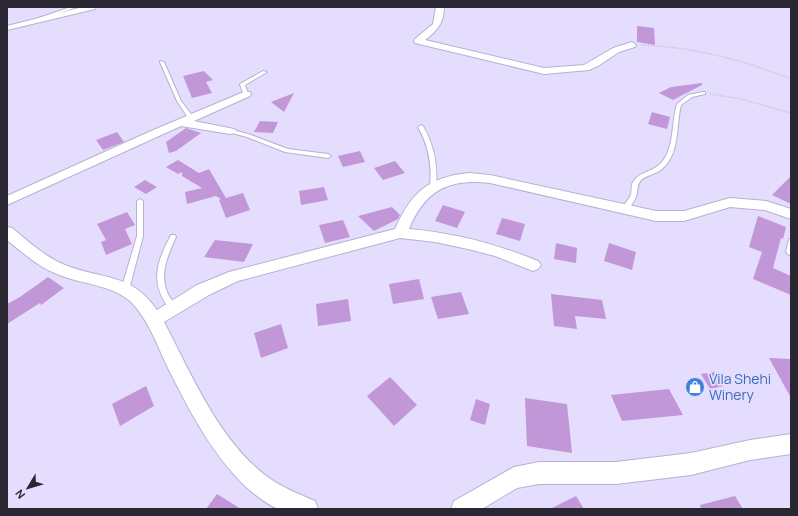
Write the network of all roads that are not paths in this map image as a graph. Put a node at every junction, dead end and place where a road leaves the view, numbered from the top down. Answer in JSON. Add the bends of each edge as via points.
{"nodes":[{"id":1,"x":75,"y":7,"type":"edge"},
{"id":2,"x":92,"y":7,"type":"edge"},
{"id":3,"x":440,"y":7,"type":"edge"},
{"id":4,"x":23,"y":24,"type":"junction"},
{"id":5,"x":7,"y":28,"type":"edge"},
{"id":6,"x":632,"y":45,"type":"road end"},
{"id":7,"x":162,"y":62,"type":"dead end"},
{"id":8,"x":265,"y":72,"type":"dead end"},
{"id":9,"x":246,"y":94,"type":"joint"},
{"id":10,"x":704,"y":94,"type":"road end"},
{"id":11,"x":192,"y":118,"type":"junction"},
{"id":12,"x":178,"y":123,"type":"junction"},
{"id":13,"x":421,"y":127,"type":"dead end"},
{"id":14,"x":230,"y":131,"type":"joint"},
{"id":15,"x":328,"y":156,"type":"dead end"},
{"id":16,"x":433,"y":187,"type":"junction"},
{"id":17,"x":7,"y":201,"type":"edge"},
{"id":18,"x":140,"y":201,"type":"dead end"},
{"id":19,"x":624,"y":209,"type":"junction"},
{"id":20,"x":791,"y":214,"type":"edge"},
{"id":21,"x":7,"y":232,"type":"edge"},
{"id":22,"x":400,"y":233,"type":"junction"},
{"id":23,"x":173,"y":237,"type":"dead end"},
{"id":24,"x":791,"y":241,"type":"edge"},
{"id":25,"x":789,"y":252,"type":"dead end"},
{"id":26,"x":533,"y":265,"type":"dead end"},
{"id":27,"x":125,"y":290,"type":"junction"},
{"id":28,"x":172,"y":308,"type":"junction"},
{"id":29,"x":154,"y":320,"type":"junction"},
{"id":30,"x":791,"y":444,"type":"edge"},
{"id":31,"x":307,"y":509,"type":"edge"},
{"id":32,"x":462,"y":509,"type":"edge"}],
"edges":[{"from":1,"to":4,"type":"lane","via":[[46,14]]},
{"from":2,"to":4,"type":"street"},
{"from":3,"to":6,"type":"street","via":[[438,24],[418,41],[544,72],[586,68],[616,50]]},
{"from":4,"to":5,"type":"street"},
{"from":7,"to":11,"type":"lane","via":[[179,101]]},
{"from":8,"to":9,"type":"lane","via":[[242,85]]},
{"from":9,"to":11,"type":"street"},
{"from":10,"to":19,"type":"lane","via":[[690,96],[679,104],[673,147],[668,158],[655,171],[638,179],[634,194]]},
{"from":11,"to":12,"type":"street"},
{"from":12,"to":14,"type":"street"},
{"from":12,"to":17,"type":"street"},
{"from":13,"to":16,"type":"lane","via":[[432,150]]},
{"from":14,"to":15,"type":"lane","via":[[287,151]]},
{"from":16,"to":19,"type":"street","via":[[452,179],[478,177]]},
{"from":16,"to":22,"type":"street","via":[[414,205]]},
{"from":18,"to":27,"type":"lane","via":[[140,236]]},
{"from":19,"to":20,"type":"street","via":[[656,216],[684,216],[730,202],[766,206]]},
{"from":21,"to":27,"type":"street","via":[[37,256],[66,272],[117,285]]},
{"from":22,"to":26,"type":"street","via":[[467,242]]},
{"from":22,"to":28,"type":"street","via":[[248,271],[217,283]]},
{"from":23,"to":28,"type":"lane","via":[[159,274],[160,287]]},
{"from":24,"to":25,"type":"lane"},
{"from":27,"to":29,"type":"street","via":[[137,297]]},
{"from":28,"to":29,"type":"street"},
{"from":29,"to":31,"type":"street","via":[[202,414],[222,444],[249,475],[272,493]]},
{"from":30,"to":32,"type":"street","via":[[750,450],[691,464],[616,473],[539,473],[514,478]]}]}
